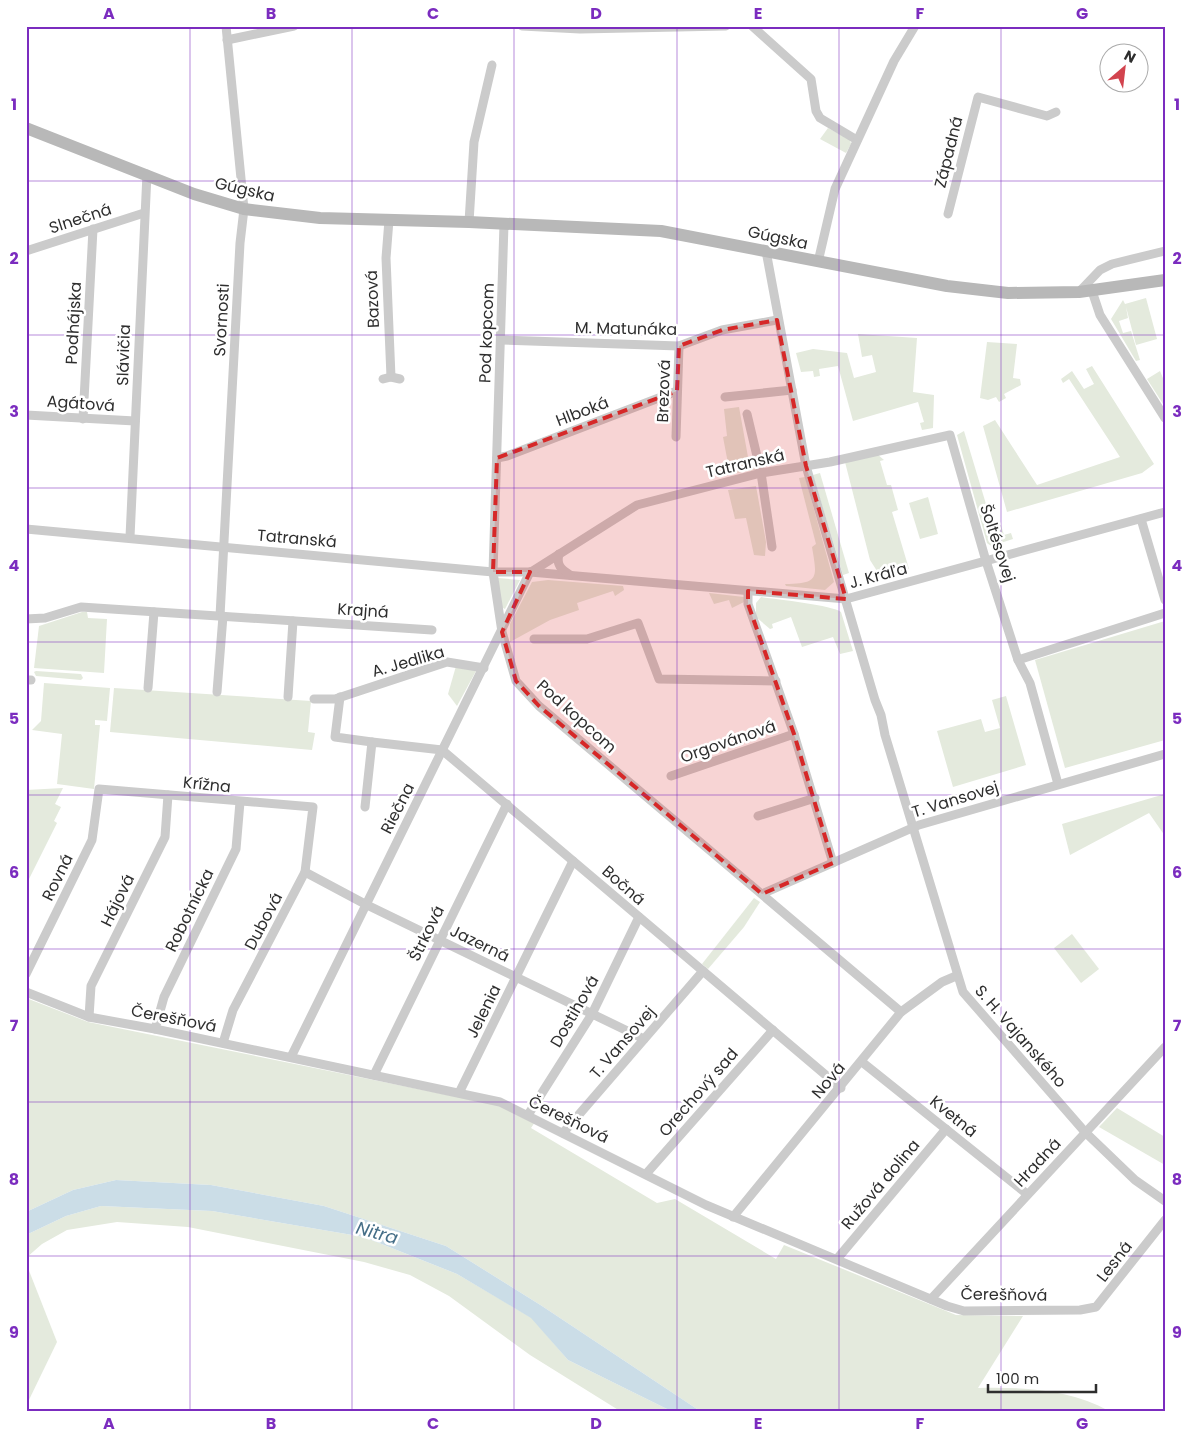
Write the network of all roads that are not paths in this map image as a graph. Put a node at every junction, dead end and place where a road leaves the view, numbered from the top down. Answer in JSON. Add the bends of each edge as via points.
{"nodes":[{"id":1,"x":226,"y":26,"type":"edge"},
{"id":2,"x":294,"y":26,"type":"edge"},
{"id":3,"x":522,"y":26,"type":"edge"},
{"id":4,"x":726,"y":26,"type":"edge"},
{"id":5,"x":752,"y":26,"type":"edge"},
{"id":6,"x":915,"y":26,"type":"edge"},
{"id":7,"x":580,"y":27,"type":"edge"},
{"id":8,"x":698,"y":27,"type":"edge"},
{"id":9,"x":227,"y":40,"type":"junction"},
{"id":10,"x":492,"y":65,"type":"dead end"},
{"id":11,"x":1056,"y":112,"type":"dead end"},
{"id":12,"x":26,"y":128,"type":"edge"},
{"id":13,"x":857,"y":140,"type":"junction"},
{"id":14,"x":147,"y":174,"type":"junction"},
{"id":15,"x":244,"y":209,"type":"junction"},
{"id":16,"x":144,"y":213,"type":"junction"},
{"id":17,"x":948,"y":214,"type":"dead end"},
{"id":18,"x":389,"y":220,"type":"junction"},
{"id":19,"x":469,"y":222,"type":"junction"},
{"id":20,"x":504,"y":224,"type":"junction"},
{"id":21,"x":93,"y":229,"type":"junction"},
{"id":22,"x":26,"y":251,"type":"edge"},
{"id":23,"x":766,"y":251,"type":"junction"},
{"id":24,"x":1165,"y":251,"type":"edge"},
{"id":25,"x":818,"y":262,"type":"junction"},
{"id":26,"x":1165,"y":280,"type":"edge"},
{"id":27,"x":1092,"y":291,"type":"junction"},
{"id":28,"x":1079,"y":292,"type":"junction"},
{"id":29,"x":778,"y":320,"type":"junction"},
{"id":30,"x":502,"y":340,"type":"junction"},
{"id":31,"x":679,"y":346,"type":"junction"},
{"id":32,"x":391,"y":378,"type":"dead end"},
{"id":33,"x":677,"y":390,"type":"junction"},
{"id":34,"x":792,"y":390,"type":"junction"},
{"id":35,"x":725,"y":397,"type":"dead end"},
{"id":36,"x":747,"y":414,"type":"dead end"},
{"id":37,"x":26,"y":415,"type":"edge"},
{"id":38,"x":1165,"y":418,"type":"edge"},
{"id":39,"x":83,"y":419,"type":"junction"},
{"id":40,"x":135,"y":422,"type":"junction"},
{"id":41,"x":950,"y":435,"type":"joint"},
{"id":42,"x":676,"y":437,"type":"dead end"},
{"id":43,"x":497,"y":458,"type":"junction"},
{"id":44,"x":806,"y":466,"type":"junction"},
{"id":45,"x":761,"y":473,"type":"junction"},
{"id":46,"x":1165,"y":512,"type":"edge"},
{"id":47,"x":1141,"y":519,"type":"junction"},
{"id":48,"x":26,"y":529,"type":"edge"},
{"id":49,"x":130,"y":538,"type":"junction"},
{"id":50,"x":224,"y":547,"type":"junction"},
{"id":51,"x":772,"y":547,"type":"dead end"},
{"id":52,"x":560,"y":554,"type":"junction"},
{"id":53,"x":986,"y":561,"type":"junction"},
{"id":54,"x":493,"y":572,"type":"junction"},
{"id":55,"x":530,"y":572,"type":"junction"},
{"id":56,"x":570,"y":576,"type":"junction"},
{"id":57,"x":748,"y":590,"type":"junction"},
{"id":58,"x":846,"y":599,"type":"junction"},
{"id":59,"x":1165,"y":600,"type":"edge"},
{"id":60,"x":154,"y":612,"type":"junction"},
{"id":61,"x":1165,"y":613,"type":"edge"},
{"id":62,"x":222,"y":616,"type":"junction"},
{"id":63,"x":26,"y":619,"type":"edge"},
{"id":64,"x":293,"y":620,"type":"junction"},
{"id":65,"x":432,"y":630,"type":"dead end"},
{"id":66,"x":502,"y":632,"type":"junction"},
{"id":67,"x":534,"y":639,"type":"dead end"},
{"id":68,"x":1018,"y":660,"type":"junction"},
{"id":69,"x":484,"y":668,"type":"junction"},
{"id":70,"x":776,"y":681,"type":"junction"},
{"id":71,"x":148,"y":688,"type":"dead end"},
{"id":72,"x":218,"y":692,"type":"dead end"},
{"id":73,"x":288,"y":697,"type":"dead end"},
{"id":74,"x":340,"y":697,"type":"junction"},
{"id":75,"x":314,"y":699,"type":"dead end"},
{"id":76,"x":794,"y":734,"type":"junction"},
{"id":77,"x":372,"y":742,"type":"junction"},
{"id":78,"x":442,"y":750,"type":"junction"},
{"id":79,"x":1165,"y":754,"type":"edge"},
{"id":80,"x":672,"y":776,"type":"dead end"},
{"id":81,"x":1058,"y":784,"type":"junction"},
{"id":82,"x":99,"y":789,"type":"joint"},
{"id":83,"x":168,"y":795,"type":"junction"},
{"id":84,"x":815,"y":798,"type":"junction"},
{"id":85,"x":240,"y":802,"type":"junction"},
{"id":86,"x":507,"y":804,"type":"junction"},
{"id":87,"x":365,"y":806,"type":"dead end"},
{"id":88,"x":313,"y":807,"type":"joint"},
{"id":89,"x":758,"y":816,"type":"dead end"},
{"id":90,"x":912,"y":827,"type":"junction"},
{"id":91,"x":573,"y":861,"type":"junction"},
{"id":92,"x":833,"y":863,"type":"junction"},
{"id":93,"x":305,"y":872,"type":"junction"},
{"id":94,"x":762,"y":894,"type":"junction"},
{"id":95,"x":365,"y":904,"type":"junction"},
{"id":96,"x":639,"y":917,"type":"junction"},
{"id":97,"x":439,"y":940,"type":"junction"},
{"id":98,"x":704,"y":971,"type":"junction"},
{"id":99,"x":26,"y":974,"type":"edge"},
{"id":100,"x":956,"y":976,"type":"junction"},
{"id":101,"x":516,"y":977,"type":"junction"},
{"id":102,"x":26,"y":992,"type":"edge"},
{"id":103,"x":901,"y":1012,"type":"junction"},
{"id":104,"x":592,"y":1014,"type":"junction"},
{"id":105,"x":89,"y":1017,"type":"junction"},
{"id":106,"x":155,"y":1029,"type":"junction"},
{"id":107,"x":772,"y":1030,"type":"junction"},
{"id":108,"x":644,"y":1039,"type":"junction"},
{"id":109,"x":223,"y":1043,"type":"junction"},
{"id":110,"x":1165,"y":1047,"type":"edge"},
{"id":111,"x":291,"y":1057,"type":"junction"},
{"id":112,"x":862,"y":1062,"type":"junction"},
{"id":113,"x":374,"y":1075,"type":"junction"},
{"id":114,"x":841,"y":1088,"type":"junction"},
{"id":115,"x":459,"y":1093,"type":"junction"},
{"id":116,"x":528,"y":1116,"type":"junction"},
{"id":117,"x":946,"y":1129,"type":"junction"},
{"id":118,"x":1085,"y":1132,"type":"junction"},
{"id":119,"x":563,"y":1133,"type":"junction"},
{"id":120,"x":646,"y":1174,"type":"junction"},
{"id":121,"x":1027,"y":1194,"type":"junction"},
{"id":122,"x":1165,"y":1201,"type":"edge"},
{"id":123,"x":734,"y":1217,"type":"junction"},
{"id":124,"x":1165,"y":1220,"type":"edge"},
{"id":125,"x":837,"y":1259,"type":"junction"},
{"id":126,"x":931,"y":1299,"type":"junction"},
{"id":127,"x":1080,"y":1310,"type":"joint"}],
"edges":[{"from":1,"to":9,"type":"street","name":"Svornosti"},
{"from":2,"to":9,"type":"street"},
{"from":3,"to":7,"type":"street"},
{"from":4,"to":8,"type":"street"},
{"from":5,"to":13,"type":"street","via":[[811,79],[820,118]]},
{"from":6,"to":13,"type":"street","via":[[894,61]]},
{"from":7,"to":8,"type":"street"},
{"from":9,"to":15,"type":"street","name":"Svornosti"},
{"from":10,"to":19,"type":"street","via":[[474,142]]},
{"from":11,"to":17,"type":"street","name":"Západná","via":[[1048,116],[978,97]]},
{"from":12,"to":14,"type":"main road","name":"Gúgska"},
{"from":13,"to":25,"type":"street","via":[[835,189]]},
{"from":14,"to":15,"type":"main road","name":"Gúgska","via":[[194,194]]},
{"from":14,"to":16,"type":"street","name":"Slávičia"},
{"from":15,"to":18,"type":"main road","name":"Gúgska","via":[[320,218]]},
{"from":15,"to":50,"type":"street","name":"Svornosti"},
{"from":16,"to":21,"type":"street","name":"Slnečná"},
{"from":16,"to":40,"type":"street","name":"Slávičia"},
{"from":18,"to":19,"type":"main road","name":"Gúgska"},
{"from":18,"to":32,"type":"street","name":"Bazová","via":[[386,258]]},
{"from":19,"to":20,"type":"main road","name":"Gúgska"},
{"from":20,"to":23,"type":"main road","name":"Gúgska","via":[[661,231]]},
{"from":20,"to":30,"type":"street","name":"Pod kopcom"},
{"from":21,"to":22,"type":"street","name":"Slnečná"},
{"from":21,"to":39,"type":"street","name":"Podhájska"},
{"from":23,"to":25,"type":"main road","name":"Gúgska"},
{"from":23,"to":29,"type":"street","name":"S. H. Vajanského"},
{"from":24,"to":28,"type":"street","via":[[1106,266]]},
{"from":25,"to":28,"type":"main road","name":"Gúgska","via":[[960,288],[1008,293]]},
{"from":26,"to":27,"type":"main road","name":"Gúgska"},
{"from":27,"to":28,"type":"main road","name":"Gúgska"},
{"from":27,"to":38,"type":"street","via":[[1100,315]]},
{"from":29,"to":31,"type":"street","name":"M. Matunáka","via":[[722,330]]},
{"from":29,"to":34,"type":"street","name":"S. H. Vajanského"},
{"from":30,"to":31,"type":"street","name":"M. Matunáka"},
{"from":30,"to":43,"type":"street","name":"Pod kopcom"},
{"from":31,"to":33,"type":"street","name":"Brezová"},
{"from":33,"to":42,"type":"street","name":"Brezová"},
{"from":33,"to":43,"type":"street","name":"Hlboká"},
{"from":34,"to":35,"type":"street"},
{"from":34,"to":44,"type":"street","name":"S. H. Vajanského"},
{"from":36,"to":45,"type":"street"},
{"from":37,"to":39,"type":"street","name":"Agátová"},
{"from":39,"to":40,"type":"street","name":"Agátová"},
{"from":40,"to":49,"type":"street","name":"Slávičia"},
{"from":41,"to":44,"type":"street","name":"Tatranská"},
{"from":41,"to":53,"type":"street","name":"Šoltésovej"},
{"from":43,"to":54,"type":"street","name":"Pod kopcom"},
{"from":44,"to":45,"type":"street","name":"Tatranská"},
{"from":44,"to":58,"type":"street","name":"S. H. Vajanského"},
{"from":45,"to":51,"type":"street"},
{"from":45,"to":52,"type":"street","name":"Tatranská","via":[[638,505]]},
{"from":46,"to":47,"type":"street","name":"J. Kráľa"},
{"from":47,"to":53,"type":"street","name":"J. Kráľa"},
{"from":47,"to":59,"type":"street"},
{"from":48,"to":49,"type":"street","name":"Tatranská"},
{"from":49,"to":50,"type":"street","name":"Tatranská"},
{"from":50,"to":54,"type":"street","name":"Tatranská"},
{"from":50,"to":62,"type":"street","name":"Svornosti"},
{"from":52,"to":55,"type":"street","name":"Tatranská"},
{"from":52,"to":56,"type":"street","via":[[560,567]]},
{"from":53,"to":58,"type":"street","name":"J. Kráľa"},
{"from":53,"to":68,"type":"street","name":"Šoltésovej"},
{"from":54,"to":55,"type":"street","name":"Tatranská"},
{"from":54,"to":66,"type":"street","name":"Pod kopcom"},
{"from":55,"to":56,"type":"street","name":"J. Kráľa"},
{"from":55,"to":66,"type":"street","name":"Riečna"},
{"from":56,"to":57,"type":"street","name":"J. Kráľa"},
{"from":57,"to":58,"type":"street","name":"J. Kráľa"},
{"from":57,"to":70,"type":"street","name":"Orgovánová","via":[[748,604]]},
{"from":58,"to":90,"type":"street","name":"S. H. Vajanského"},
{"from":60,"to":62,"type":"street","name":"Krajná"},
{"from":60,"to":63,"type":"street","name":"Krajná","via":[[81,607],[45,618]]},
{"from":60,"to":71,"type":"street"},
{"from":61,"to":68,"type":"street"},
{"from":62,"to":64,"type":"street","name":"Krajná"},
{"from":62,"to":72,"type":"street"},
{"from":64,"to":65,"type":"street","name":"Krajná"},
{"from":64,"to":73,"type":"street"},
{"from":66,"to":69,"type":"street","name":"Riečna"},
{"from":66,"to":94,"type":"street","name":"Pod kopcom","via":[[516,681],[539,706]]},
{"from":67,"to":70,"type":"street","via":[[588,639],[638,623],[659,679]]},
{"from":68,"to":81,"type":"street","name":"Šoltésovej","via":[[1030,682]]},
{"from":69,"to":74,"type":"street","name":"A. Jedlika","via":[[447,662]]},
{"from":69,"to":78,"type":"street","name":"Riečna"},
{"from":70,"to":76,"type":"street","name":"Orgovánová"},
{"from":74,"to":75,"type":"street","name":"A. Jedlika"},
{"from":74,"to":77,"type":"street","via":[[335,737]]},
{"from":76,"to":80,"type":"street","name":"Orgovánová"},
{"from":76,"to":84,"type":"street","name":"Orgovánová"},
{"from":77,"to":78,"type":"street"},
{"from":77,"to":87,"type":"street"},
{"from":78,"to":86,"type":"street","name":"Bočná"},
{"from":78,"to":95,"type":"street","name":"Riečna"},
{"from":79,"to":81,"type":"street","name":"T. Vansovej"},
{"from":81,"to":90,"type":"street","name":"T. Vansovej"},
{"from":82,"to":83,"type":"street","name":"Krížna"},
{"from":82,"to":99,"type":"street","name":"Rovná","via":[[92,840]]},
{"from":83,"to":85,"type":"street","name":"Krížna"},
{"from":83,"to":105,"type":"street","name":"Hájová","via":[[165,837],[91,986]]},
{"from":84,"to":89,"type":"street"},
{"from":84,"to":92,"type":"street","name":"Orgovánová"},
{"from":85,"to":88,"type":"street","name":"Krížna"},
{"from":85,"to":106,"type":"street","name":"Robotnícka","via":[[236,849],[164,997]]},
{"from":86,"to":91,"type":"street","name":"Bočná"},
{"from":86,"to":97,"type":"street","name":"Štrková"},
{"from":88,"to":93,"type":"street","name":"Dubová"},
{"from":90,"to":92,"type":"street","name":"T. Vansovej"},
{"from":90,"to":100,"type":"street","name":"S. H. Vajanského"},
{"from":91,"to":96,"type":"street","name":"Bočná"},
{"from":91,"to":101,"type":"street","name":"Jelenia"},
{"from":92,"to":94,"type":"street","name":"T. Vansovej"},
{"from":93,"to":95,"type":"street","name":"Jazerná"},
{"from":93,"to":109,"type":"street","name":"Dubová","via":[[233,1010]]},
{"from":94,"to":103,"type":"street","name":"Pod kopcom"},
{"from":95,"to":97,"type":"street","name":"Jazerná"},
{"from":95,"to":111,"type":"street","name":"Riečna"},
{"from":96,"to":98,"type":"street","name":"Bočná"},
{"from":96,"to":104,"type":"street","name":"Dostihová"},
{"from":97,"to":101,"type":"street","name":"Jazerná"},
{"from":97,"to":113,"type":"street","name":"Štrková"},
{"from":98,"to":107,"type":"street","name":"Bočná"},
{"from":98,"to":108,"type":"street","name":"T. Vansovej"},
{"from":100,"to":103,"type":"street","name":"Nová","via":[[942,982]]},
{"from":100,"to":118,"type":"street","name":"S. H. Vajanského","via":[[963,992]]},
{"from":101,"to":104,"type":"street","name":"Jazerná"},
{"from":101,"to":115,"type":"street","name":"Jelenia"},
{"from":102,"to":105,"type":"street","name":"Čerešňová"},
{"from":103,"to":112,"type":"street","name":"Nová"},
{"from":104,"to":108,"type":"street","name":"Jazerná"},
{"from":104,"to":116,"type":"street","name":"Dostihová"},
{"from":105,"to":106,"type":"street","name":"Čerešňová"},
{"from":106,"to":109,"type":"street","name":"Čerešňová"},
{"from":107,"to":114,"type":"street","name":"Bočná"},
{"from":107,"to":120,"type":"street","name":"Orechový sad"},
{"from":108,"to":119,"type":"street","name":"T. Vansovej"},
{"from":109,"to":111,"type":"street","name":"Čerešňová"},
{"from":110,"to":118,"type":"street","name":"Hradná"},
{"from":111,"to":113,"type":"street","name":"Čerešňová"},
{"from":112,"to":114,"type":"street","name":"Nová"},
{"from":112,"to":117,"type":"street","name":"Kvetná"},
{"from":113,"to":115,"type":"street","name":"Čerešňová"},
{"from":114,"to":123,"type":"street","name":"Nová"},
{"from":115,"to":116,"type":"street","name":"Čerešňová","via":[[500,1102]]},
{"from":116,"to":119,"type":"street","name":"Čerešňová"},
{"from":117,"to":121,"type":"street","name":"Kvetná"},
{"from":117,"to":125,"type":"street","name":"Ružová dolina"},
{"from":118,"to":121,"type":"street","name":"Hradná"},
{"from":118,"to":122,"type":"street","name":"S. H. Vajanského","via":[[1135,1180]]},
{"from":119,"to":120,"type":"street","name":"Čerešňová"},
{"from":120,"to":123,"type":"street","name":"Čerešňová"},
{"from":121,"to":126,"type":"street","name":"Hradná"},
{"from":123,"to":125,"type":"street","name":"Čerešňová"},
{"from":124,"to":127,"type":"street","name":"Lesná","via":[[1100,1304]]},
{"from":125,"to":126,"type":"street","name":"Čerešňová"},
{"from":126,"to":127,"type":"street","name":"Čerešňová","via":[[964,1311]]}]}
